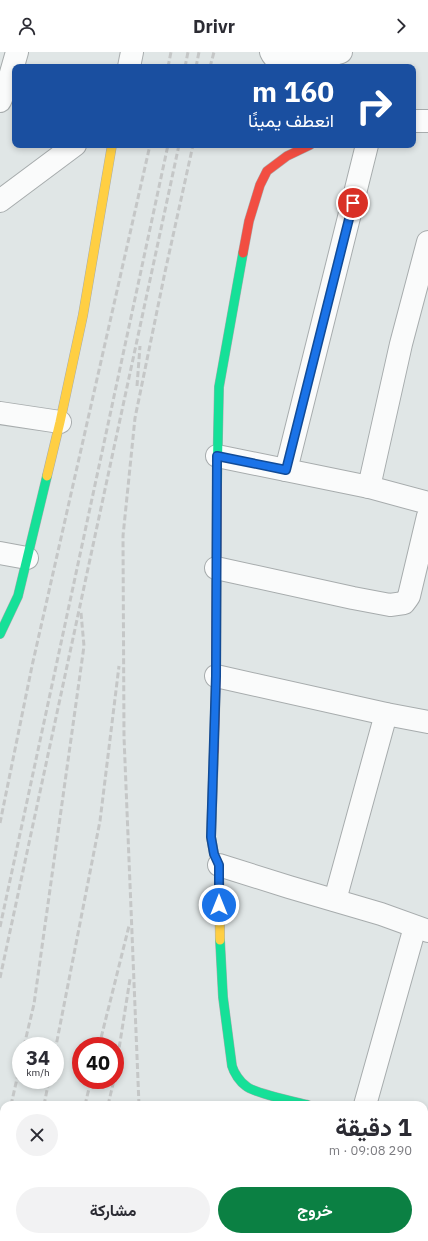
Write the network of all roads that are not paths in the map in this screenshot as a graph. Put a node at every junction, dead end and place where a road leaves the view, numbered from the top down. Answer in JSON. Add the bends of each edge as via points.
{"nodes":[{"id":1,"x":17,"y":52,"type":"edge"},
{"id":2,"x":132,"y":52,"type":"edge"},
{"id":3,"x":271,"y":52,"type":"edge"},
{"id":4,"x":341,"y":52,"type":"edge"},
{"id":5,"x":14,"y":64,"type":"edge"},
{"id":6,"x":130,"y":64,"type":"edge"},
{"id":7,"x":12,"y":70,"type":"edge"},
{"id":8,"x":0,"y":101,"type":"edge"},
{"id":9,"x":416,"y":121,"type":"edge"},
{"id":10,"x":428,"y":121,"type":"edge"},
{"id":11,"x":71,"y":148,"type":"edge"},
{"id":12,"x":111,"y":148,"type":"edge"},
{"id":13,"x":304,"y":148,"type":"edge"},
{"id":14,"x":366,"y":148,"type":"edge"},
{"id":15,"x":0,"y":201,"type":"edge"},
{"id":16,"x":428,"y":242,"type":"edge"},
{"id":17,"x":0,"y":413,"type":"edge"},
{"id":18,"x":60,"y":422,"type":"junction"},
{"id":19,"x":217,"y":456,"type":"junction"},
{"id":20,"x":286,"y":470,"type":"junction"},
{"id":21,"x":369,"y":487,"type":"junction"},
{"id":22,"x":428,"y":503,"type":"edge"},
{"id":23,"x":428,"y":516,"type":"edge"},
{"id":24,"x":0,"y":553,"type":"edge"},
{"id":25,"x":27,"y":558,"type":"junction"},
{"id":26,"x":216,"y":568,"type":"junction"},
{"id":27,"x":0,"y":634,"type":"edge"},
{"id":28,"x":216,"y":676,"type":"junction"},
{"id":29,"x":386,"y":714,"type":"junction"},
{"id":30,"x":428,"y":722,"type":"edge"},
{"id":31,"x":219,"y":865,"type":"junction"},
{"id":32,"x":335,"y":900,"type":"junction"},
{"id":33,"x":422,"y":929,"type":"edge"},
{"id":34,"x":293,"y":1101,"type":"edge"},
{"id":35,"x":366,"y":1101,"type":"edge"}],
"edges":[{"from":1,"to":5,"type":"street"},
{"from":2,"to":6,"type":"street"},
{"from":3,"to":4,"type":"street","via":[[280,61],[296,63]]},
{"from":7,"to":8,"type":"street"},
{"from":9,"to":10,"type":"street"},
{"from":11,"to":15,"type":"street"},
{"from":12,"to":18,"type":"street","via":[[83,315]]},
{"from":13,"to":19,"type":"street","via":[[287,156],[267,171],[249,221],[219,387]]},
{"from":14,"to":20,"type":"street"},
{"from":16,"to":21,"type":"street","via":[[401,344]]},
{"from":17,"to":18,"type":"street"},
{"from":18,"to":25,"type":"street"},
{"from":19,"to":20,"type":"street"},
{"from":19,"to":26,"type":"street"},
{"from":20,"to":21,"type":"street"},
{"from":21,"to":22,"type":"street"},
{"from":23,"to":26,"type":"street","via":[[409,596],[404,603],[390,604],[353,598]]},
{"from":24,"to":25,"type":"street"},
{"from":25,"to":27,"type":"street","via":[[18,596]]},
{"from":26,"to":28,"type":"street"},
{"from":28,"to":29,"type":"street"},
{"from":28,"to":31,"type":"street","via":[[211,837]]},
{"from":29,"to":30,"type":"street"},
{"from":29,"to":32,"type":"street"},
{"from":31,"to":32,"type":"street"},
{"from":31,"to":34,"type":"street","via":[[223,997],[232,1066],[246,1087]]},
{"from":32,"to":33,"type":"street"},
{"from":33,"to":35,"type":"street"}]}
